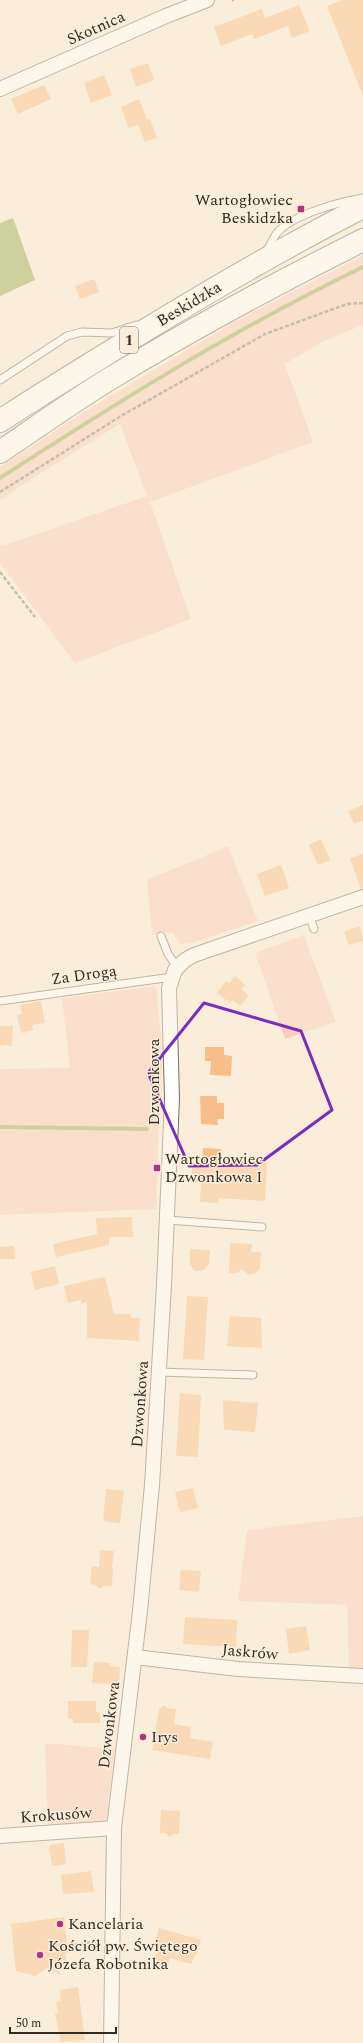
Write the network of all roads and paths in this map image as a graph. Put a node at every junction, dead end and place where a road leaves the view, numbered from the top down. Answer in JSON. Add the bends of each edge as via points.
{"nodes":[{"id":1,"x":207,"y":0,"type":"edge"},
{"id":2,"x":0,"y":89,"type":"edge"},
{"id":3,"x":363,"y":198,"type":"edge"},
{"id":4,"x":363,"y":207,"type":"edge"},
{"id":5,"x":363,"y":240,"type":"edge"},
{"id":6,"x":259,"y":263,"type":"junction"},
{"id":7,"x":363,"y":303,"type":"edge"},
{"id":8,"x":176,"y":311,"type":"junction"},
{"id":9,"x":0,"y":380,"type":"edge"},
{"id":10,"x":0,"y":421,"type":"edge"},
{"id":11,"x":0,"y":452,"type":"edge"},
{"id":12,"x":0,"y":492,"type":"edge"},
{"id":13,"x":0,"y":572,"type":"edge"},
{"id":14,"x":35,"y":617,"type":"dead end"},
{"id":15,"x":363,"y":897,"type":"edge"},
{"id":16,"x":309,"y":916,"type":"junction"},
{"id":17,"x":314,"y":929,"type":"dead end"},
{"id":18,"x":161,"y":936,"type":"dead end"},
{"id":19,"x":174,"y":972,"type":"junction"},
{"id":20,"x":0,"y":1001,"type":"edge"},
{"id":21,"x":168,"y":1220,"type":"junction"},
{"id":22,"x":262,"y":1227,"type":"dead end"},
{"id":23,"x":159,"y":1372,"type":"junction"},
{"id":24,"x":253,"y":1375,"type":"dead end"},
{"id":25,"x":135,"y":1657,"type":"junction"},
{"id":26,"x":363,"y":1676,"type":"edge"},
{"id":27,"x":114,"y":1828,"type":"junction"},
{"id":28,"x":0,"y":1836,"type":"edge"},
{"id":29,"x":102,"y":1941,"type":"dead end"},
{"id":30,"x":74,"y":1945,"type":"dead end"},
{"id":31,"x":111,"y":2043,"type":"edge"}],
"edges":[{"from":1,"to":2,"type":"street","name":"Skotnica"},
{"from":3,"to":6,"type":"lane","via":[[321,208],[284,227],[277,233]]},
{"from":4,"to":6,"type":"highway","name":"Beskidzka","number":"1"},
{"from":5,"to":11,"type":"highway","name":"Beskidzka","number":"1","via":[[214,317],[110,378]]},
{"from":6,"to":8,"type":"highway","name":"Beskidzka","number":"1"},
{"from":7,"to":12,"type":"path","via":[[347,304],[265,334],[121,416]]},
{"from":8,"to":9,"type":"lane","via":[[112,333],[82,332],[67,336]]},
{"from":8,"to":10,"type":"highway","name":"Beskidzka","number":"1"},
{"from":13,"to":14,"type":"path"},
{"from":15,"to":16,"type":"street"},
{"from":16,"to":17,"type":"lane"},
{"from":16,"to":19,"type":"street","via":[[194,955],[185,960]]},
{"from":18,"to":19,"type":"lane"},
{"from":19,"to":20,"type":"lane","name":"Za Drogą"},
{"from":19,"to":21,"type":"street","name":"Dzwonkowa","via":[[168,1000],[172,1099]]},
{"from":21,"to":22,"type":"lane"},
{"from":21,"to":23,"type":"street","name":"Dzwonkowa"},
{"from":23,"to":24,"type":"lane"},
{"from":23,"to":25,"type":"street","name":"Dzwonkowa","via":[[152,1485]]},
{"from":25,"to":26,"type":"street","name":"Jaskrów","via":[[238,1669]]},
{"from":25,"to":27,"type":"street","name":"Dzwonkowa"},
{"from":27,"to":28,"type":"street","name":"Krokusów"},
{"from":27,"to":31,"type":"street","name":"Dzwonkowa"},
{"from":29,"to":30,"type":"path"}]}
